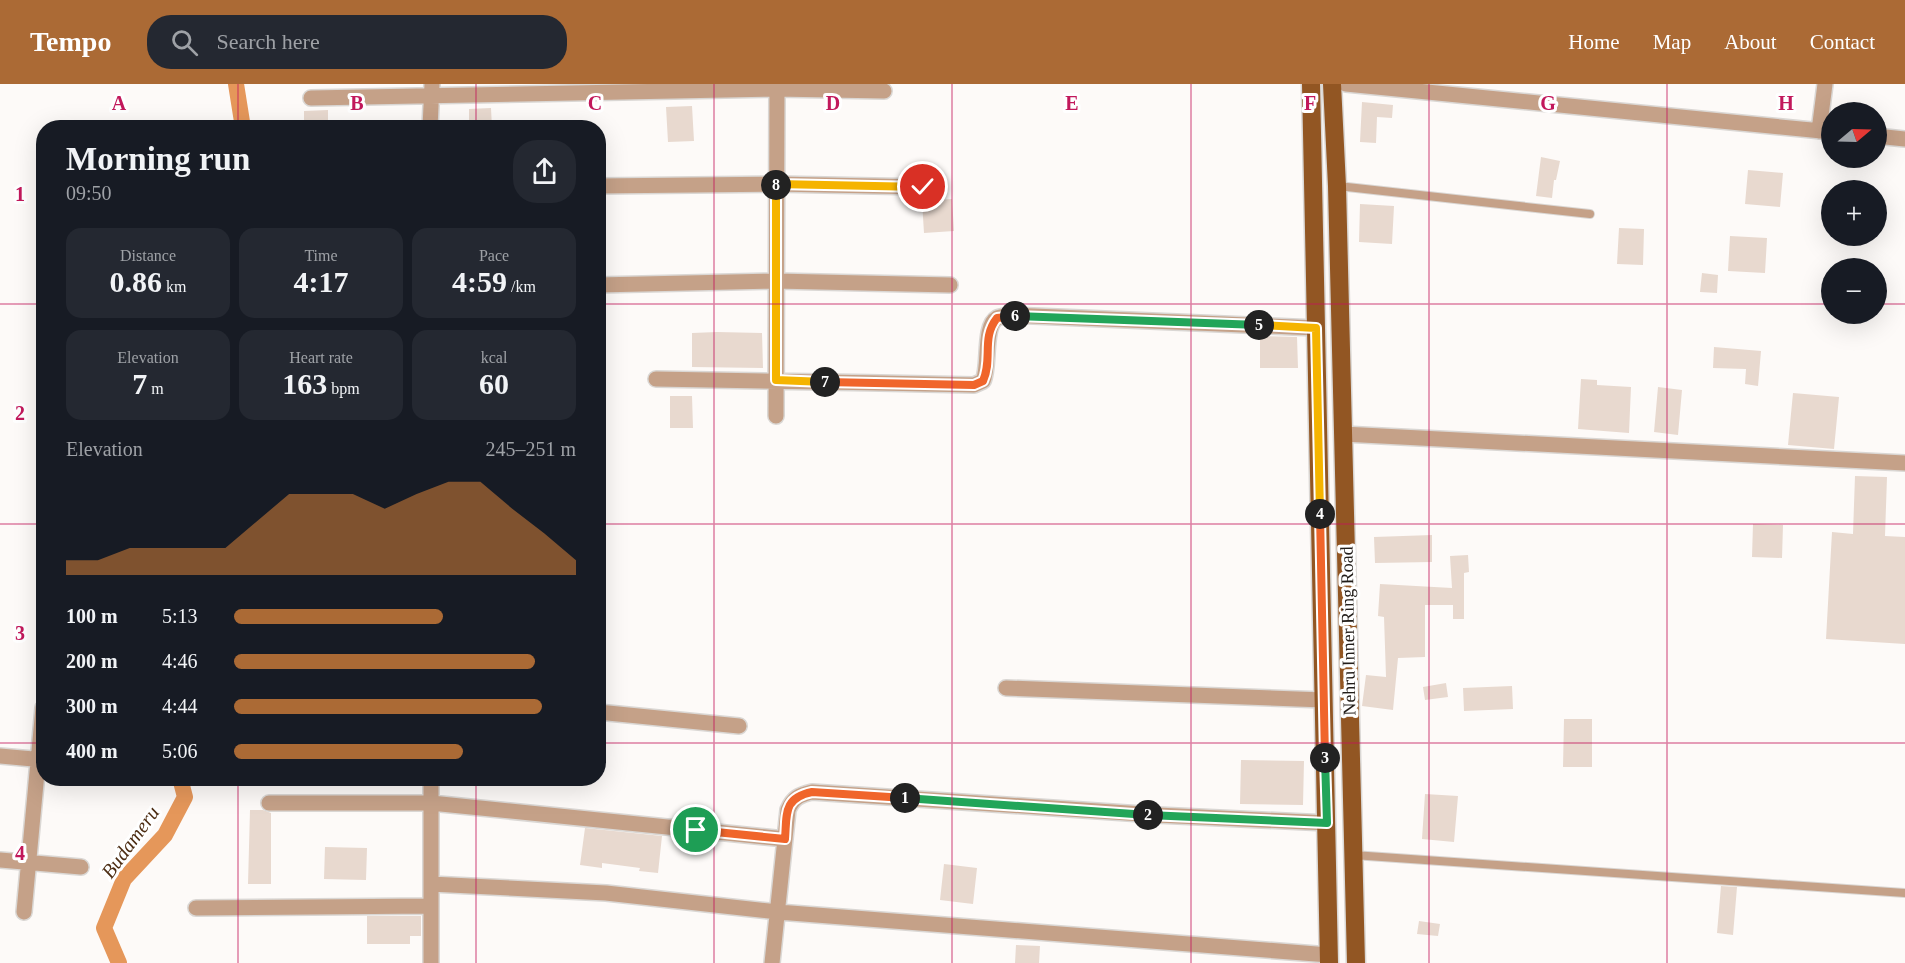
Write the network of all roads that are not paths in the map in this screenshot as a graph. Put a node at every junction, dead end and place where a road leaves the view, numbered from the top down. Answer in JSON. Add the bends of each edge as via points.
{"nodes":[{"id":1,"x":1311,"y":84,"type":"edge"},
{"id":2,"x":1332,"y":84,"type":"edge"},
{"id":3,"x":1346,"y":84,"type":"edge"},
{"id":4,"x":1825,"y":84,"type":"edge"},
{"id":5,"x":777,"y":86,"type":"edge"},
{"id":6,"x":432,"y":90,"type":"edge"},
{"id":7,"x":884,"y":91,"type":"dead end"},
{"id":8,"x":311,"y":98,"type":"dead end"},
{"id":9,"x":1825,"y":102,"type":"edge"},
{"id":10,"x":430,"y":120,"type":"edge"},
{"id":11,"x":1821,"y":131,"type":"edge"},
{"id":12,"x":1887,"y":137,"type":"edge"},
{"id":13,"x":1905,"y":139,"type":"edge"},
{"id":14,"x":776,"y":184,"type":"junction"},
{"id":15,"x":606,"y":186,"type":"edge"},
{"id":16,"x":1337,"y":186,"type":"junction"},
{"id":17,"x":923,"y":187,"type":"dead end"},
{"id":18,"x":1590,"y":214,"type":"dead end"},
{"id":19,"x":776,"y":281,"type":"junction"},
{"id":20,"x":606,"y":285,"type":"edge"},
{"id":21,"x":950,"y":285,"type":"dead end"},
{"id":22,"x":1316,"y":328,"type":"junction"},
{"id":23,"x":656,"y":379,"type":"dead end"},
{"id":24,"x":776,"y":380,"type":"junction"},
{"id":25,"x":776,"y":416,"type":"dead end"},
{"id":26,"x":1344,"y":434,"type":"junction"},
{"id":27,"x":1905,"y":463,"type":"edge"},
{"id":28,"x":1006,"y":688,"type":"dead end"},
{"id":29,"x":1324,"y":700,"type":"junction"},
{"id":30,"x":606,"y":713,"type":"edge"},
{"id":31,"x":739,"y":726,"type":"dead end"},
{"id":32,"x":0,"y":756,"type":"edge"},
{"id":33,"x":36,"y":760,"type":"edge"},
{"id":34,"x":38,"y":786,"type":"edge"},
{"id":35,"x":431,"y":786,"type":"edge"},
{"id":36,"x":269,"y":803,"type":"dead end"},
{"id":37,"x":431,"y":803,"type":"junction"},
{"id":38,"x":1327,"y":823,"type":"junction"},
{"id":39,"x":785,"y":839,"type":"junction"},
{"id":40,"x":1353,"y":855,"type":"junction"},
{"id":41,"x":0,"y":860,"type":"edge"},
{"id":42,"x":29,"y":862,"type":"junction"},
{"id":43,"x":81,"y":867,"type":"dead end"},
{"id":44,"x":431,"y":885,"type":"junction"},
{"id":45,"x":1905,"y":893,"type":"edge"},
{"id":46,"x":431,"y":906,"type":"junction"},
{"id":47,"x":196,"y":908,"type":"dead end"},
{"id":48,"x":24,"y":912,"type":"dead end"},
{"id":49,"x":778,"y":912,"type":"junction"},
{"id":50,"x":1329,"y":959,"type":"edge"},
{"id":51,"x":432,"y":963,"type":"edge"},
{"id":52,"x":772,"y":963,"type":"edge"},
{"id":53,"x":1356,"y":963,"type":"edge"}],
"edges":[{"from":1,"to":22,"type":"main road"},
{"from":2,"to":16,"type":"main road","name":"Nehru Inner Ring Road"},
{"from":3,"to":11,"type":"street"},
{"from":4,"to":9,"type":"street"},
{"from":5,"to":6,"type":"street"},
{"from":5,"to":7,"type":"street"},
{"from":5,"to":14,"type":"street"},
{"from":6,"to":8,"type":"street"},
{"from":6,"to":10,"type":"street"},
{"from":12,"to":13,"type":"street"},
{"from":14,"to":15,"type":"street"},
{"from":14,"to":17,"type":"street"},
{"from":14,"to":19,"type":"street"},
{"from":16,"to":18,"type":"lane"},
{"from":16,"to":26,"type":"main road","name":"Nehru Inner Ring Road"},
{"from":19,"to":20,"type":"street"},
{"from":19,"to":21,"type":"street"},
{"from":19,"to":24,"type":"street"},
{"from":22,"to":24,"type":"street","via":[[1012,315],[997,318],[989,327],[987,373],[983,381],[974,385]]},
{"from":22,"to":29,"type":"main road"},
{"from":23,"to":24,"type":"street"},
{"from":24,"to":25,"type":"street"},
{"from":26,"to":27,"type":"street"},
{"from":26,"to":40,"type":"main road","name":"Nehru Inner Ring Road"},
{"from":28,"to":29,"type":"street"},
{"from":29,"to":38,"type":"main road"},
{"from":30,"to":31,"type":"street"},
{"from":32,"to":33,"type":"street"},
{"from":34,"to":42,"type":"street"},
{"from":35,"to":37,"type":"street"},
{"from":36,"to":37,"type":"street"},
{"from":37,"to":39,"type":"street"},
{"from":37,"to":44,"type":"street"},
{"from":38,"to":39,"type":"street","via":[[812,792],[793,800]]},
{"from":38,"to":50,"type":"main road"},
{"from":39,"to":49,"type":"street"},
{"from":40,"to":45,"type":"lane"},
{"from":40,"to":53,"type":"main road","name":"Nehru Inner Ring Road"},
{"from":41,"to":42,"type":"street"},
{"from":42,"to":43,"type":"street"},
{"from":42,"to":48,"type":"street"},
{"from":44,"to":46,"type":"street"},
{"from":44,"to":49,"type":"street","via":[[606,893]]},
{"from":46,"to":47,"type":"street"},
{"from":46,"to":51,"type":"street"},
{"from":49,"to":50,"type":"street"},
{"from":49,"to":52,"type":"street"}]}
